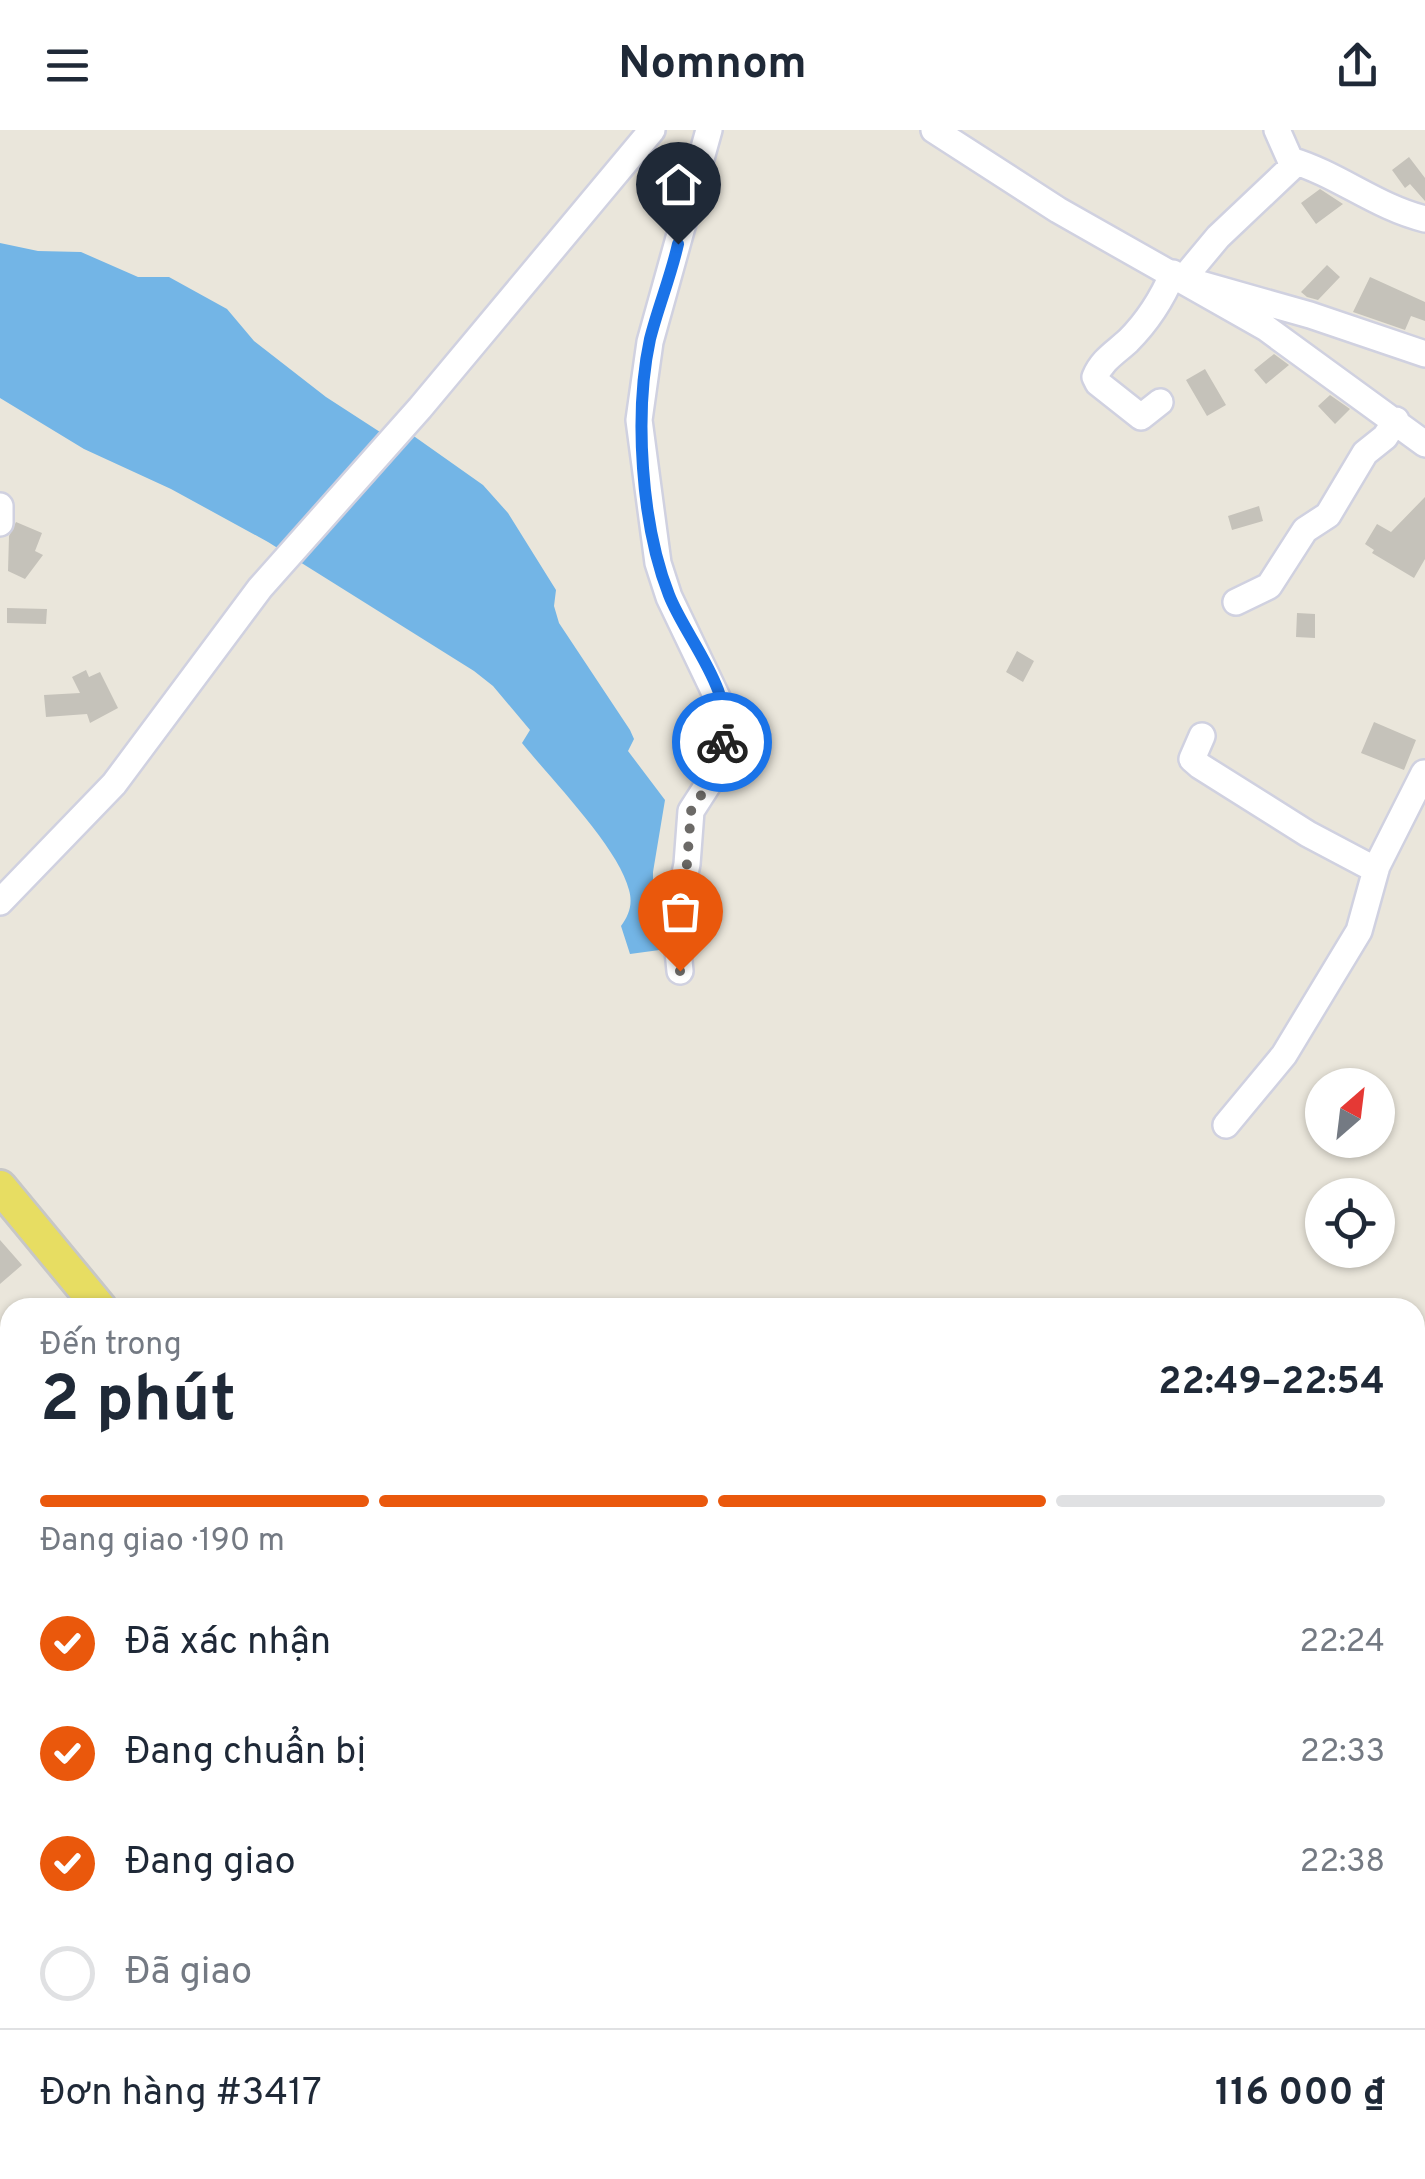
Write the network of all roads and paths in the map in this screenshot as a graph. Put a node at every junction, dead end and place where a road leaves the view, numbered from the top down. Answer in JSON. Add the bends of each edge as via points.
{"nodes":[{"id":1,"x":652,"y":130,"type":"edge"},
{"id":2,"x":709,"y":130,"type":"edge"},
{"id":3,"x":934,"y":130,"type":"edge"},
{"id":4,"x":1277,"y":130,"type":"edge"},
{"id":5,"x":1290,"y":160,"type":"junction"},
{"id":6,"x":1425,"y":219,"type":"edge"},
{"id":7,"x":1178,"y":276,"type":"junction"},
{"id":8,"x":1425,"y":354,"type":"edge"},
{"id":9,"x":1160,"y":402,"type":"dead end"},
{"id":10,"x":1396,"y":420,"type":"junction"},
{"id":11,"x":1425,"y":444,"type":"edge"},
{"id":12,"x":0,"y":506,"type":"edge"},
{"id":13,"x":0,"y":524,"type":"edge"},
{"id":14,"x":1236,"y":602,"type":"dead end"},
{"id":15,"x":1202,"y":736,"type":"dead end"},
{"id":16,"x":1425,"y":773,"type":"edge"},
{"id":17,"x":1376,"y":870,"type":"junction"},
{"id":18,"x":0,"y":902,"type":"edge"},
{"id":19,"x":680,"y":971,"type":"dead end"},
{"id":20,"x":1226,"y":1125,"type":"dead end"},
{"id":21,"x":0,"y":1187,"type":"edge"},
{"id":22,"x":92,"y":1298,"type":"edge"}],
"edges":[{"from":1,"to":18,"type":"street","via":[[260,588],[114,784]]},
{"from":2,"to":19,"type":"street","via":[[650,342],[639,413],[658,562],[726,716],[709,783],[691,811],[675,920]]},
{"from":3,"to":7,"type":"street"},
{"from":4,"to":5,"type":"street"},
{"from":5,"to":6,"type":"street"},
{"from":5,"to":7,"type":"street","via":[[1293,166]]},
{"from":7,"to":8,"type":"street"},
{"from":7,"to":9,"type":"street","via":[[1096,377],[1140,417]]},
{"from":7,"to":10,"type":"street","via":[[1266,328]]},
{"from":10,"to":11,"type":"street"},
{"from":10,"to":14,"type":"street","via":[[1365,454],[1328,515],[1304,530],[1269,586]]},
{"from":12,"to":13,"type":"street"},
{"from":15,"to":17,"type":"street","via":[[1192,759],[1200,766]]},
{"from":16,"to":17,"type":"street"},
{"from":17,"to":20,"type":"street","via":[[1359,931],[1284,1055]]},
{"from":21,"to":22,"type":"main road"}]}
